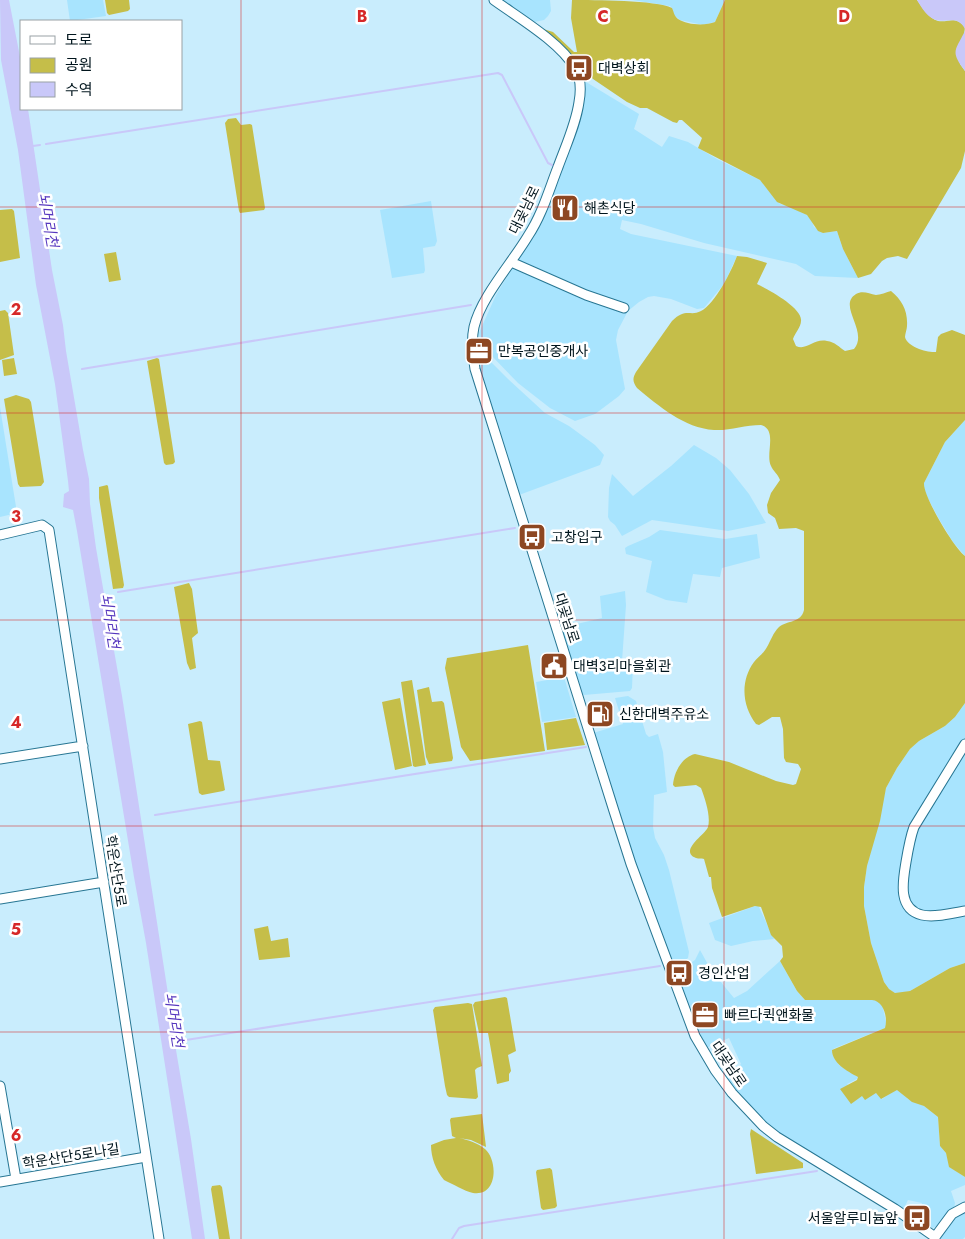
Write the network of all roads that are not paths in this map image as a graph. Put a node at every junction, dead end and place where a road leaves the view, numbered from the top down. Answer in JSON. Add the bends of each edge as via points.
{"nodes":[{"id":1,"x":494,"y":0,"type":"edge"},
{"id":2,"x":511,"y":262,"type":"junction"},
{"id":3,"x":624,"y":308,"type":"dead end"},
{"id":4,"x":0,"y":536,"type":"edge"},
{"id":5,"x":965,"y":744,"type":"edge"},
{"id":6,"x":82,"y":746,"type":"junction"},
{"id":7,"x":0,"y":759,"type":"edge"},
{"id":8,"x":104,"y":882,"type":"junction"},
{"id":9,"x":0,"y":899,"type":"edge"},
{"id":10,"x":965,"y":912,"type":"edge"},
{"id":11,"x":0,"y":1086,"type":"edge"},
{"id":12,"x":146,"y":1157,"type":"junction"},
{"id":13,"x":16,"y":1179,"type":"junction"},
{"id":14,"x":0,"y":1182,"type":"edge"},
{"id":15,"x":965,"y":1207,"type":"edge"},
{"id":16,"x":935,"y":1238,"type":"edge"},
{"id":17,"x":159,"y":1239,"type":"edge"}],
"edges":[{"from":1,"to":2,"type":"street","name":"대곶남로","via":[[567,56],[576,70],[580,86],[573,128],[537,221]]},
{"from":2,"to":3,"type":"street"},
{"from":2,"to":16,"type":"street","name":"대곶남로","via":[[477,319],[472,342],[475,369],[631,864],[695,1036],[720,1077],[763,1126]]},
{"from":4,"to":6,"type":"street","name":"학운산단5로","via":[[42,525],[49,530]]},
{"from":5,"to":10,"type":"street","via":[[914,827],[902,891],[908,906],[921,915]]},
{"from":6,"to":7,"type":"street"},
{"from":6,"to":8,"type":"street","name":"학운산단5로"},
{"from":8,"to":9,"type":"street"},
{"from":8,"to":12,"type":"street","name":"학운산단5로"},
{"from":11,"to":13,"type":"street"},
{"from":12,"to":13,"type":"street","name":"학운산단5로나길"},
{"from":12,"to":17,"type":"street","name":"학운산단5로"},
{"from":13,"to":14,"type":"street","name":"학운산단5로나길"},
{"from":15,"to":16,"type":"street","via":[[952,1214]]}]}
